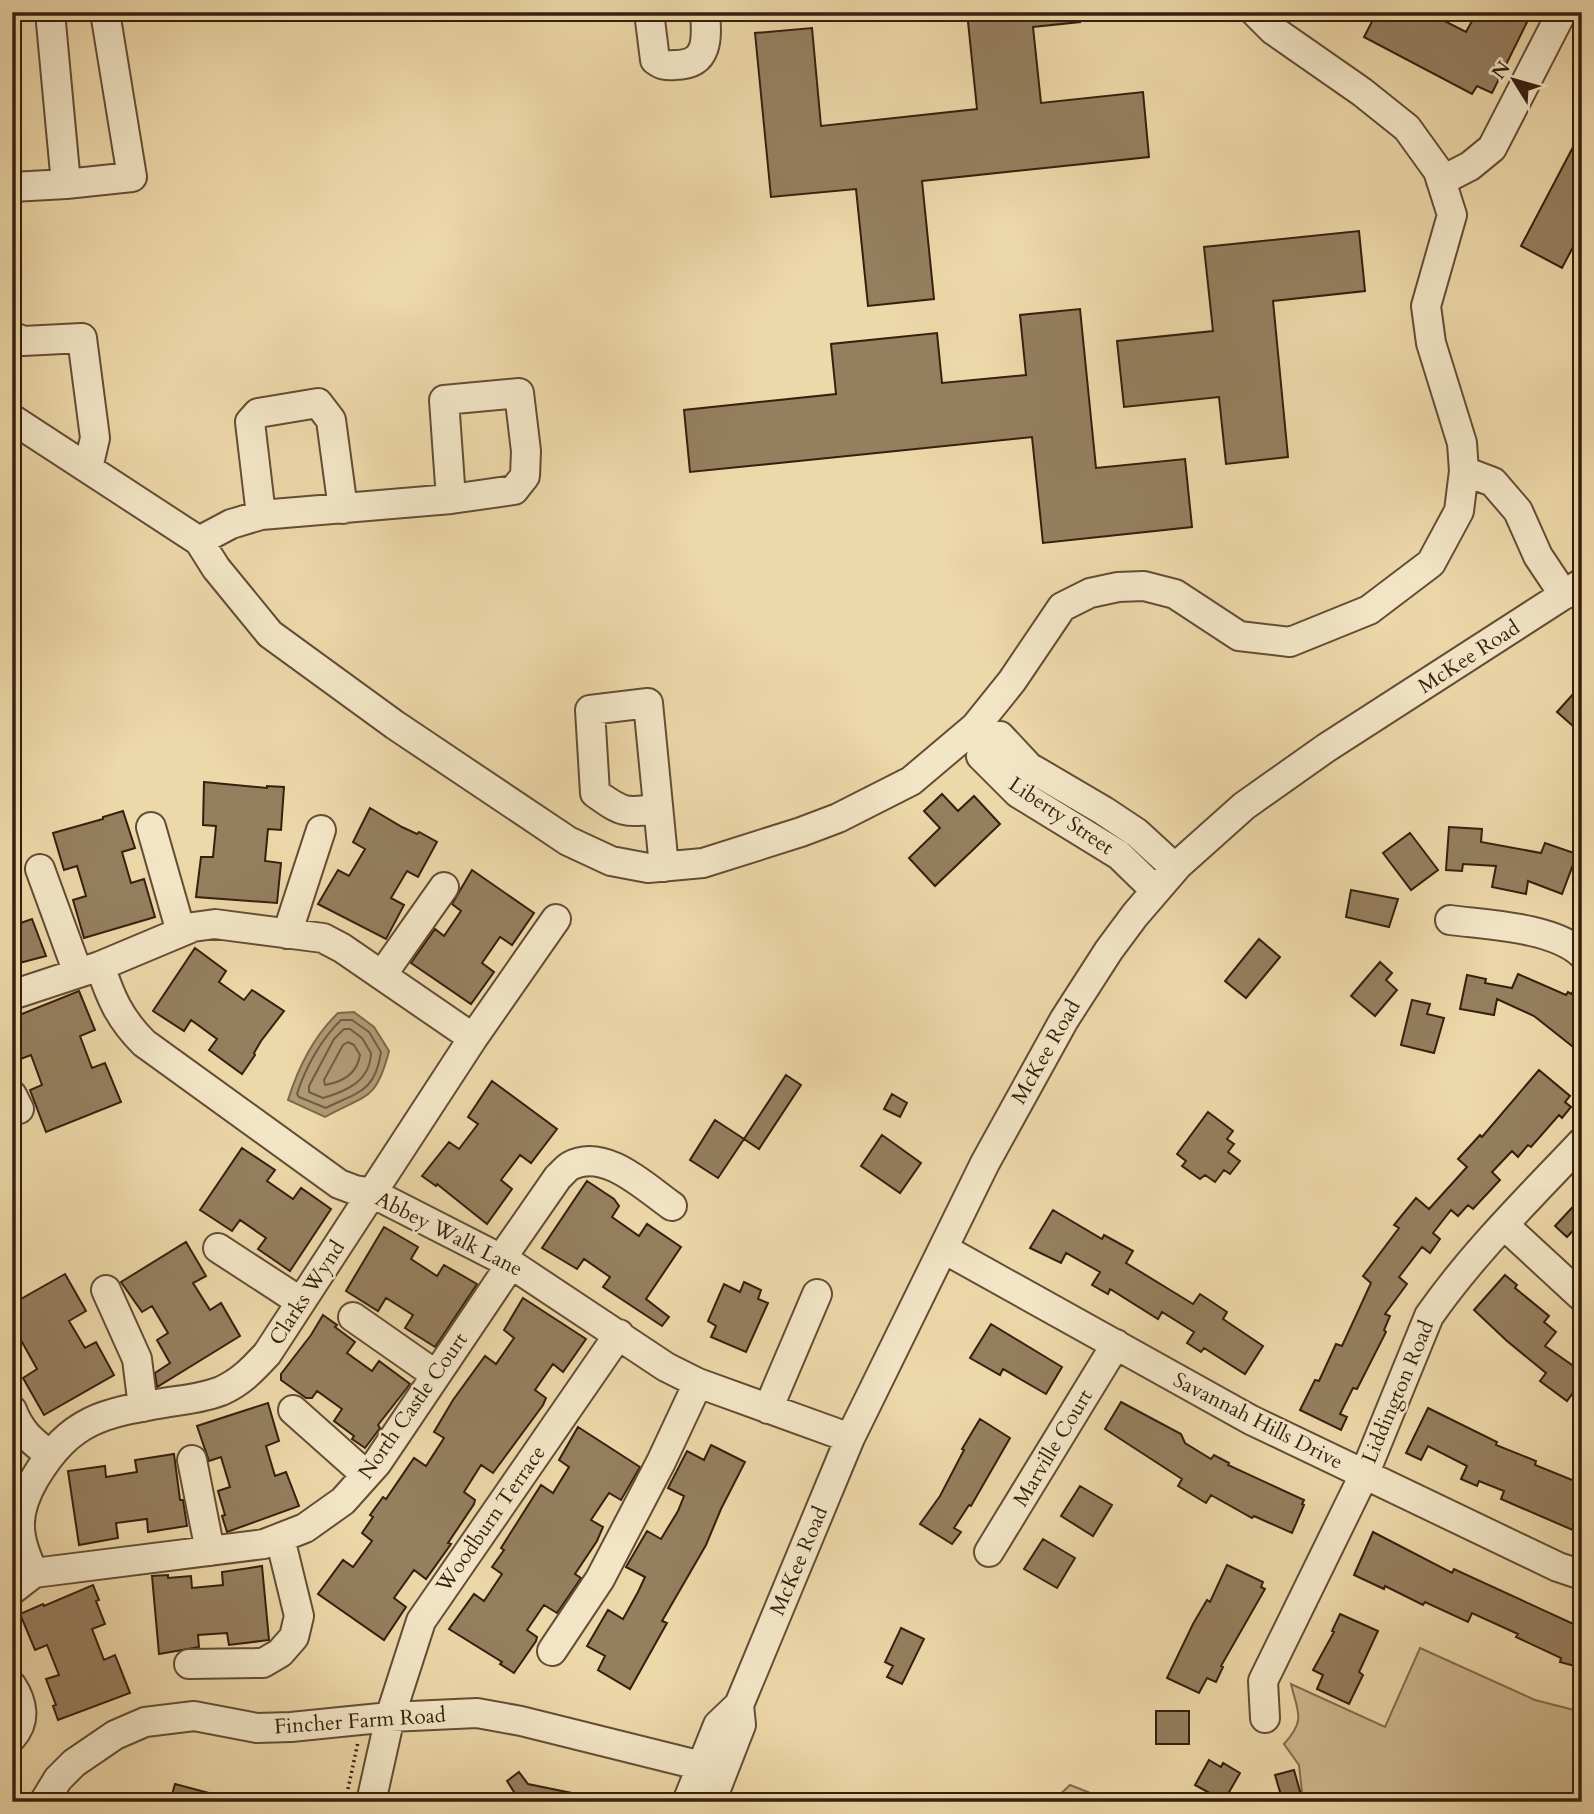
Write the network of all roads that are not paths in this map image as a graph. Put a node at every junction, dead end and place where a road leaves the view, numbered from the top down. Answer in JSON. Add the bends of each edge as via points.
{"nodes":[{"id":1,"x":50,"y":12,"type":"edge"},
{"id":2,"x":105,"y":12,"type":"edge"},
{"id":3,"x":649,"y":12,"type":"edge"},
{"id":4,"x":705,"y":12,"type":"edge"},
{"id":5,"x":1255,"y":12,"type":"edge"},
{"id":6,"x":1562,"y":12,"type":"edge"},
{"id":7,"x":1441,"y":181,"type":"junction"},
{"id":8,"x":66,"y":184,"type":"junction"},
{"id":9,"x":12,"y":187,"type":"edge"},
{"id":10,"x":12,"y":336,"type":"edge"},
{"id":11,"x":12,"y":419,"type":"edge"},
{"id":12,"x":88,"y":468,"type":"junction"},
{"id":13,"x":1464,"y":471,"type":"junction"},
{"id":14,"x":451,"y":499,"type":"dead end"},
{"id":15,"x":343,"y":509,"type":"junction"},
{"id":16,"x":261,"y":515,"type":"junction"},
{"id":17,"x":199,"y":541,"type":"junction"},
{"id":18,"x":1573,"y":589,"type":"edge"},
{"id":19,"x":981,"y":732,"type":"junction"},
{"id":20,"x":1065,"y":789,"type":"junction"},
{"id":21,"x":658,"y":809,"type":"dead end"},
{"id":22,"x":1047,"y":812,"type":"junction"},
{"id":23,"x":151,"y":827,"type":"dead end"},
{"id":24,"x":321,"y":830,"type":"dead end"},
{"id":25,"x":664,"y":867,"type":"junction"},
{"id":26,"x":1175,"y":868,"type":"junction"},
{"id":27,"x":40,"y":869,"type":"dead end"},
{"id":28,"x":444,"y":887,"type":"dead end"},
{"id":29,"x":1155,"y":890,"type":"junction"},
{"id":30,"x":556,"y":919,"type":"dead end"},
{"id":31,"x":1450,"y":920,"type":"dead end"},
{"id":32,"x":181,"y":932,"type":"junction"},
{"id":33,"x":287,"y":934,"type":"junction"},
{"id":34,"x":1579,"y":942,"type":"edge"},
{"id":35,"x":89,"y":969,"type":"junction"},
{"id":36,"x":382,"y":975,"type":"junction"},
{"id":37,"x":12,"y":995,"type":"edge"},
{"id":38,"x":473,"y":1038,"type":"junction"},
{"id":39,"x":1582,"y":1142,"type":"edge"},
{"id":40,"x":372,"y":1193,"type":"junction"},
{"id":41,"x":672,"y":1206,"type":"dead end"},
{"id":42,"x":1504,"y":1225,"type":"junction"},
{"id":43,"x":218,"y":1248,"type":"dead end"},
{"id":44,"x":944,"y":1249,"type":"junction"},
{"id":45,"x":506,"y":1261,"type":"junction"},
{"id":46,"x":106,"y":1290,"type":"dead end"},
{"id":47,"x":817,"y":1294,"type":"dead end"},
{"id":48,"x":1582,"y":1297,"type":"edge"},
{"id":49,"x":301,"y":1302,"type":"junction"},
{"id":50,"x":353,"y":1317,"type":"dead end"},
{"id":51,"x":619,"y":1334,"type":"junction"},
{"id":52,"x":1116,"y":1345,"type":"junction"},
{"id":53,"x":436,"y":1375,"type":"junction"},
{"id":54,"x":698,"y":1383,"type":"junction"},
{"id":55,"x":143,"y":1407,"type":"junction"},
{"id":56,"x":768,"y":1409,"type":"junction"},
{"id":57,"x":12,"y":1410,"type":"edge"},
{"id":58,"x":293,"y":1410,"type":"dead end"},
{"id":59,"x":850,"y":1438,"type":"junction"},
{"id":60,"x":49,"y":1454,"type":"junction"},
{"id":61,"x":192,"y":1460,"type":"dead end"},
{"id":62,"x":366,"y":1475,"type":"junction"},
{"id":63,"x":1364,"y":1475,"type":"junction"},
{"id":64,"x":280,"y":1538,"type":"junction"},
{"id":65,"x":210,"y":1551,"type":"junction"},
{"id":66,"x":989,"y":1552,"type":"dead end"},
{"id":67,"x":1582,"y":1574,"type":"edge"},
{"id":68,"x":23,"y":1582,"type":"edge"},
{"id":69,"x":552,"y":1651,"type":"dead end"},
{"id":70,"x":189,"y":1664,"type":"dead end"},
{"id":71,"x":12,"y":1686,"type":"edge"},
{"id":72,"x":739,"y":1705,"type":"junction"},
{"id":73,"x":390,"y":1717,"type":"junction"},
{"id":74,"x":1265,"y":1718,"type":"dead end"},
{"id":75,"x":12,"y":1737,"type":"edge"},
{"id":76,"x":702,"y":1766,"type":"junction"},
{"id":77,"x":44,"y":1802,"type":"edge"},
{"id":78,"x":371,"y":1802,"type":"edge"},
{"id":79,"x":687,"y":1802,"type":"edge"},
{"id":80,"x":711,"y":1802,"type":"edge"}],
"edges":[{"from":1,"to":8,"type":"street"},
{"from":2,"to":8,"type":"street","via":[[131,177]]},
{"from":3,"to":4,"type":"street","via":[[655,60],[671,66],[695,61],[701,54],[707,37]]},
{"from":5,"to":7,"type":"street","via":[[1407,128]]},
{"from":6,"to":7,"type":"street","via":[[1492,148]]},
{"from":7,"to":13,"type":"street","via":[[1452,215],[1426,306],[1431,343],[1462,443]]},
{"from":8,"to":9,"type":"street"},
{"from":10,"to":12,"type":"street","via":[[23,341],[82,338],[95,438]]},
{"from":11,"to":12,"type":"street"},
{"from":12,"to":17,"type":"street"},
{"from":13,"to":18,"type":"street","via":[[1493,482],[1518,511],[1538,556]]},
{"from":13,"to":19,"type":"street","via":[[1459,511],[1430,563],[1369,610],[1290,642],[1239,636],[1175,594],[1144,586],[1090,593],[1062,607]]},
{"from":14,"to":15,"type":"street"},
{"from":15,"to":16,"type":"street"},
{"from":15,"to":16,"type":"street","via":[[331,419],[318,403],[258,413],[250,422]]},
{"from":16,"to":17,"type":"street","via":[[230,524]]},
{"from":17,"to":25,"type":"street","via":[[270,634],[395,725],[568,841],[611,861]]},
{"from":18,"to":26,"type":"street","name":"McKee Road","via":[[1283,778]]},
{"from":19,"to":20,"type":"street","name":"Liberty Street","via":[[1000,736],[1029,767]]},
{"from":19,"to":22,"type":"street","name":"Liberty Street","via":[[981,756],[1018,793]]},
{"from":19,"to":25,"type":"street","via":[[911,781],[838,818],[704,863]]},
{"from":20,"to":22,"type":"street"},
{"from":20,"to":26,"type":"street","name":"Liberty Street","via":[[1137,834]]},
{"from":21,"to":25,"type":"street"},
{"from":22,"to":29,"type":"street","name":"Liberty Street","via":[[1119,855]]},
{"from":23,"to":32,"type":"street"},
{"from":24,"to":33,"type":"street"},
{"from":26,"to":29,"type":"street","name":"McKee Road"},
{"from":27,"to":35,"type":"street","name":"Abbey Walk Lane"},
{"from":28,"to":36,"type":"street"},
{"from":29,"to":44,"type":"street","name":"McKee Road","via":[[1060,1026],[1008,1117]]},
{"from":30,"to":38,"type":"street","name":"Clarks Wynd"},
{"from":31,"to":34,"type":"street","via":[[1520,928]]},
{"from":32,"to":33,"type":"street","via":[[215,924]]},
{"from":32,"to":35,"type":"street"},
{"from":33,"to":36,"type":"street","via":[[323,939]]},
{"from":35,"to":37,"type":"street"},
{"from":35,"to":40,"type":"street","name":"Abbey Walk Lane","via":[[110,995],[125,1025],[144,1043],[339,1184]]},
{"from":36,"to":38,"type":"street"},
{"from":38,"to":40,"type":"street","name":"Clarks Wynd"},
{"from":39,"to":42,"type":"street","name":"Liddington Road"},
{"from":40,"to":45,"type":"street","name":"Abbey Walk Lane"},
{"from":40,"to":49,"type":"street","name":"Clarks Wynd"},
{"from":41,"to":45,"type":"street","name":"North Castle Court","via":[[612,1166],[598,1162],[569,1166]]},
{"from":42,"to":48,"type":"street"},
{"from":42,"to":63,"type":"street","name":"Liddington Road","via":[[1429,1316]]},
{"from":43,"to":49,"type":"street"},
{"from":44,"to":52,"type":"street","name":"Savannah Hills Drive"},
{"from":44,"to":59,"type":"street","name":"McKee Road"},
{"from":45,"to":51,"type":"street","name":"Abbey Walk Lane"},
{"from":45,"to":53,"type":"street","name":"North Castle Court"},
{"from":46,"to":55,"type":"street","via":[[137,1359]]},
{"from":47,"to":56,"type":"street"},
{"from":49,"to":55,"type":"street","name":"Clarks Wynd","via":[[267,1354],[241,1381],[195,1398]]},
{"from":50,"to":53,"type":"street"},
{"from":51,"to":54,"type":"street","name":"Abbey Walk Lane"},
{"from":51,"to":73,"type":"street","name":"Woodburn Terrace","via":[[421,1621]]},
{"from":52,"to":63,"type":"street","name":"Savannah Hills Drive","via":[[1251,1420]]},
{"from":52,"to":66,"type":"street","name":"Marville Court"},
{"from":53,"to":62,"type":"street","name":"North Castle Court"},
{"from":54,"to":56,"type":"street","name":"Abbey Walk Lane"},
{"from":54,"to":69,"type":"street","via":[[600,1579]]},
{"from":55,"to":60,"type":"street","name":"Clarks Wynd","via":[[121,1410],[81,1427]]},
{"from":56,"to":59,"type":"street","name":"Abbey Walk Lane"},
{"from":57,"to":60,"type":"street","via":[[28,1439]]},
{"from":58,"to":62,"type":"street"},
{"from":59,"to":72,"type":"street","name":"McKee Road"},
{"from":60,"to":68,"type":"street","name":"Clarks Wynd","via":[[30,1486],[19,1523]]},
{"from":61,"to":65,"type":"street"},
{"from":62,"to":64,"type":"street","name":"North Castle Court","via":[[343,1501],[305,1528]]},
{"from":63,"to":67,"type":"street","name":"Savannah Hills Drive","via":[[1558,1567]]},
{"from":63,"to":74,"type":"street","name":"Liddington Road","via":[[1263,1681]]},
{"from":64,"to":65,"type":"street","name":"North Castle Court"},
{"from":64,"to":70,"type":"street","via":[[299,1616],[294,1637],[280,1653],[262,1663]]},
{"from":65,"to":68,"type":"street","name":"North Castle Court"},
{"from":71,"to":75,"type":"street","via":[[23,1708]]},
{"from":72,"to":76,"type":"street","name":"McKee Road","via":[[718,1725]]},
{"from":72,"to":80,"type":"street","name":"McKee Road","via":[[741,1724]]},
{"from":73,"to":76,"type":"street","name":"Fincher Farm Road","via":[[477,1713]]},
{"from":73,"to":77,"type":"street","name":"Fincher Farm Road","via":[[257,1728],[194,1716],[145,1723],[115,1735],[74,1763]]},
{"from":73,"to":78,"type":"street","name":"Woodburn Terrace"},
{"from":76,"to":79,"type":"street","name":"McKee Road"}]}
